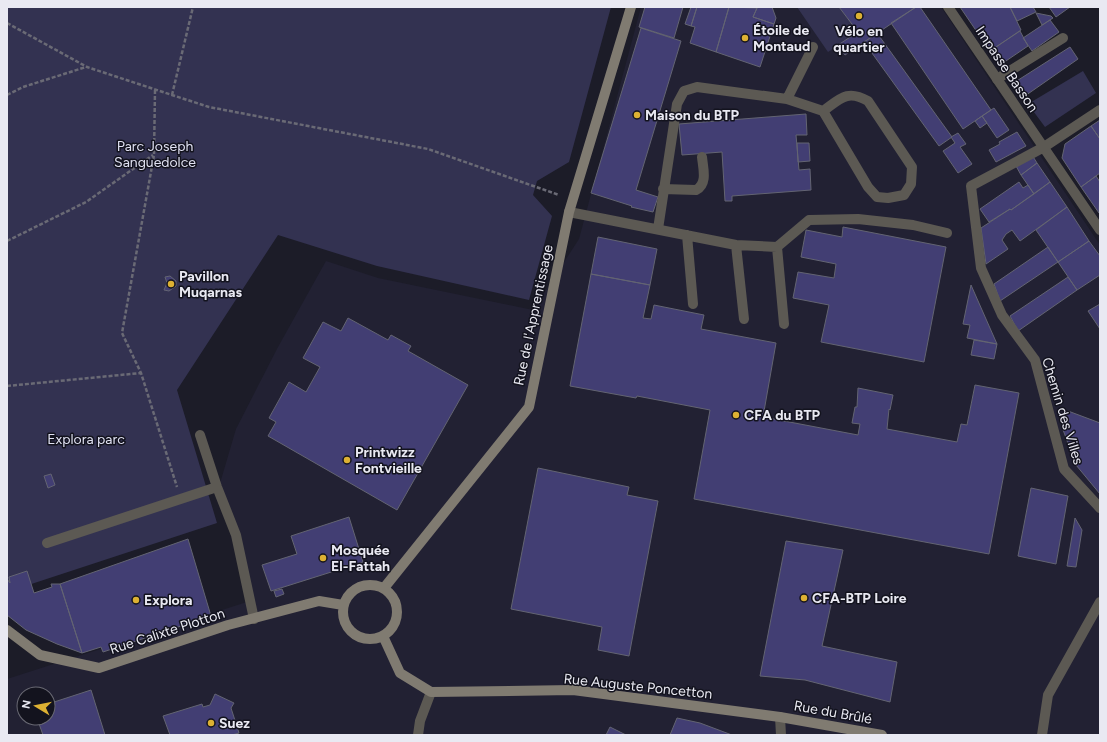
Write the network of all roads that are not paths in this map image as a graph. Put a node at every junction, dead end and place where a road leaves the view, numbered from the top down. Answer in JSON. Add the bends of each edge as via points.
{"nodes":[{"id":1,"x":631,"y":7,"type":"edge"},
{"id":2,"x":948,"y":7,"type":"edge"},
{"id":3,"x":1063,"y":38,"type":"dead end"},
{"id":4,"x":813,"y":47,"type":"dead end"},
{"id":5,"x":997,"y":79,"type":"junction"},
{"id":6,"x":786,"y":99,"type":"junction"},
{"id":7,"x":1100,"y":110,"type":"edge"},
{"id":8,"x":823,"y":111,"type":"junction"},
{"id":9,"x":1044,"y":147,"type":"junction"},
{"id":10,"x":702,"y":157,"type":"dead end"},
{"id":11,"x":663,"y":189,"type":"junction"},
{"id":12,"x":569,"y":212,"type":"junction"},
{"id":13,"x":658,"y":229,"type":"junction"},
{"id":14,"x":1100,"y":230,"type":"edge"},
{"id":15,"x":947,"y":233,"type":"dead end"},
{"id":16,"x":687,"y":235,"type":"junction"},
{"id":17,"x":736,"y":245,"type":"junction"},
{"id":18,"x":777,"y":248,"type":"junction"},
{"id":19,"x":693,"y":304,"type":"dead end"},
{"id":20,"x":744,"y":319,"type":"dead end"},
{"id":21,"x":784,"y":324,"type":"dead end"},
{"id":22,"x":200,"y":435,"type":"dead end"},
{"id":23,"x":217,"y":487,"type":"junction"},
{"id":24,"x":1100,"y":508,"type":"edge"},
{"id":25,"x":47,"y":543,"type":"dead end"},
{"id":26,"x":384,"y":588,"type":"junction"},
{"id":27,"x":1100,"y":602,"type":"edge"},
{"id":28,"x":344,"y":605,"type":"junction"},
{"id":29,"x":254,"y":619,"type":"junction"},
{"id":30,"x":7,"y":630,"type":"edge"},
{"id":31,"x":383,"y":636,"type":"junction"},
{"id":32,"x":431,"y":692,"type":"junction"},
{"id":33,"x":780,"y":717,"type":"junction"},
{"id":34,"x":418,"y":735,"type":"edge"},
{"id":35,"x":781,"y":735,"type":"edge"},
{"id":36,"x":882,"y":735,"type":"edge"},
{"id":37,"x":1042,"y":735,"type":"edge"}],
"edges":[{"from":1,"to":12,"type":"street","name":"Rue de l'Apprentissage"},
{"from":2,"to":5,"type":"street","name":"Impasse Basson"},
{"from":3,"to":5,"type":"street"},
{"from":4,"to":6,"type":"street"},
{"from":5,"to":9,"type":"street","name":"Impasse Basson"},
{"from":6,"to":8,"type":"street"},
{"from":6,"to":11,"type":"street","via":[[697,87],[684,91],[677,104]]},
{"from":7,"to":9,"type":"street","name":"Chemin des Villes"},
{"from":8,"to":8,"type":"street","via":[[868,187],[877,197],[888,198],[904,194],[910,184],[912,167],[868,101],[857,95],[844,96]]},
{"from":9,"to":14,"type":"street","name":"Impasse Basson"},
{"from":9,"to":24,"type":"street","name":"Chemin des Villes","via":[[971,186],[981,268],[1002,315],[1035,360],[1064,469]]},
{"from":10,"to":11,"type":"street","via":[[704,183],[701,188]]},
{"from":11,"to":13,"type":"street"},
{"from":12,"to":13,"type":"street"},
{"from":12,"to":26,"type":"street","name":"Rue de l'Apprentissage","via":[[529,407]]},
{"from":13,"to":16,"type":"street"},
{"from":15,"to":18,"type":"street","via":[[913,225],[858,219],[809,220]]},
{"from":16,"to":17,"type":"street"},
{"from":16,"to":19,"type":"street"},
{"from":17,"to":18,"type":"street"},
{"from":17,"to":20,"type":"street"},
{"from":18,"to":21,"type":"street"},
{"from":22,"to":23,"type":"street"},
{"from":23,"to":25,"type":"street"},
{"from":23,"to":29,"type":"street","via":[[236,535]]},
{"from":26,"to":28,"type":"street","via":[[376,584],[359,586],[347,597]]},
{"from":26,"to":31,"type":"street","via":[[393,596],[398,608],[395,624]]},
{"from":27,"to":37,"type":"street","via":[[1048,695]]},
{"from":28,"to":29,"type":"street","name":"Rue Calixte Plotton","via":[[319,601]]},
{"from":28,"to":31,"type":"street","via":[[345,623],[354,633],[366,639]]},
{"from":29,"to":30,"type":"street","name":"Rue Calixte Plotton","via":[[99,668],[40,655]]},
{"from":31,"to":32,"type":"street","via":[[400,673]]},
{"from":32,"to":33,"type":"street","name":"Rue Auguste Poncetton","via":[[573,690]]},
{"from":32,"to":34,"type":"street","via":[[420,721]]},
{"from":33,"to":35,"type":"street"},
{"from":33,"to":36,"type":"street","name":"Rue du Brûlé"}]}
